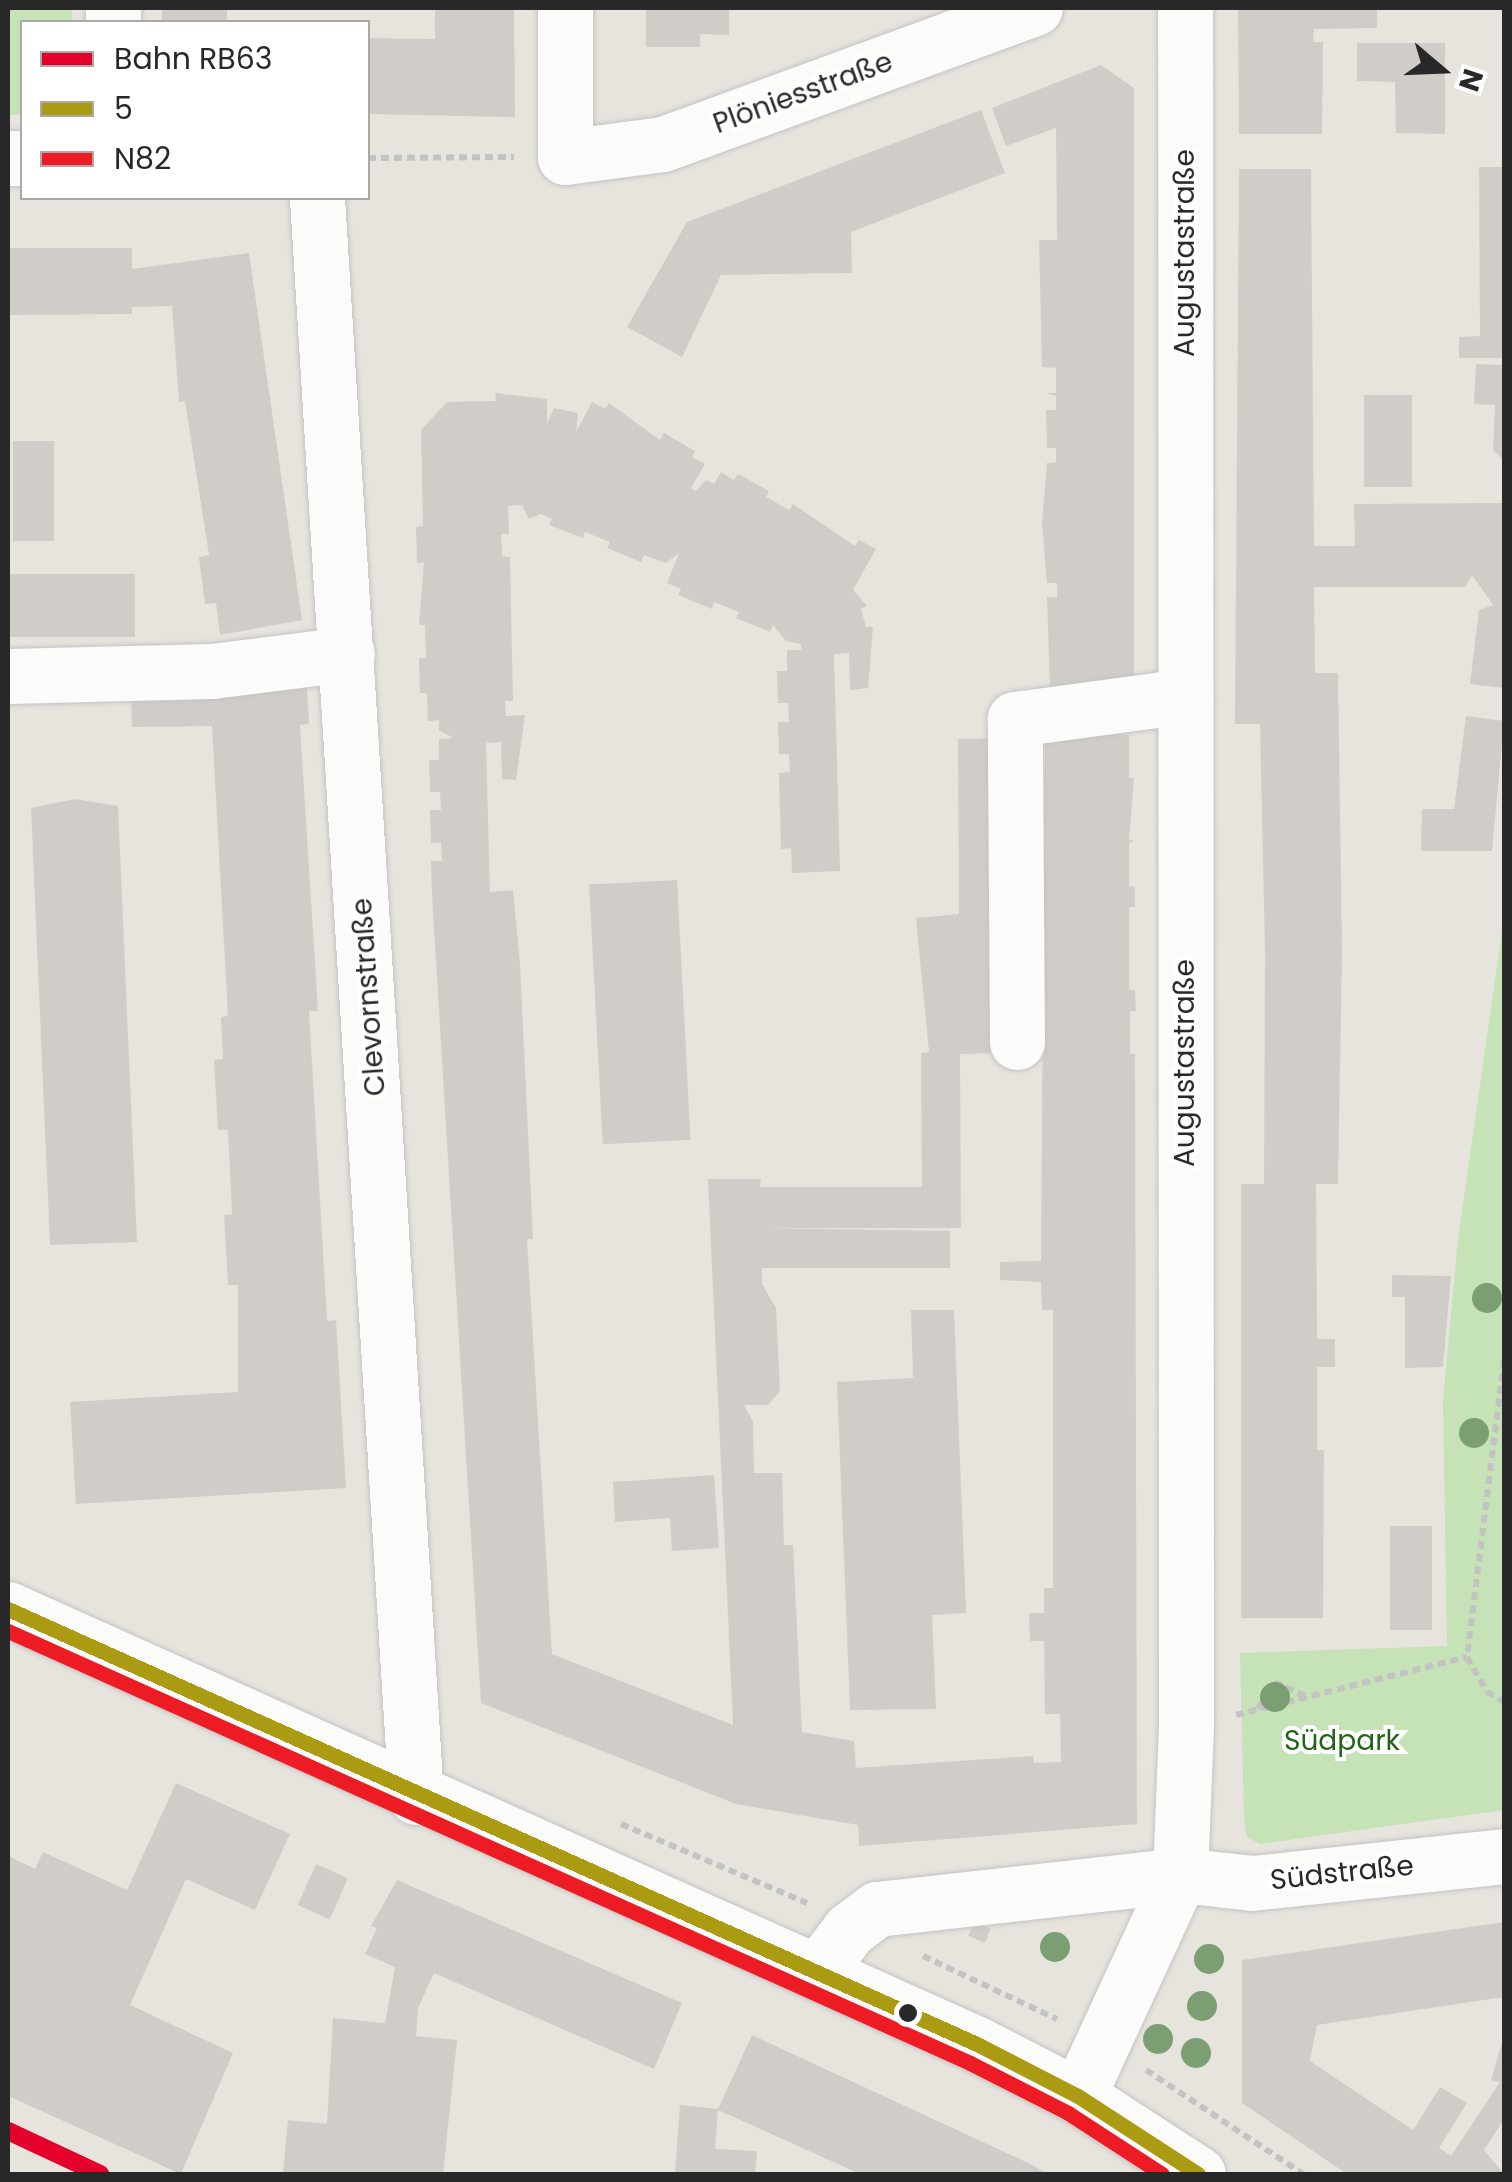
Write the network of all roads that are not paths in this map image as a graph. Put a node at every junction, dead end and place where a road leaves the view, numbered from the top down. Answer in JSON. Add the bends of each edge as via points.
{"nodes":[{"id":1,"x":565,"y":8,"type":"edge"},
{"id":2,"x":1035,"y":8,"type":"edge"},
{"id":3,"x":1185,"y":8,"type":"edge"},
{"id":4,"x":317,"y":200,"type":"edge"},
{"id":5,"x":347,"y":654,"type":"junction"},
{"id":6,"x":8,"y":676,"type":"edge"},
{"id":7,"x":1184,"y":696,"type":"junction"},
{"id":8,"x":1017,"y":1042,"type":"dead end"},
{"id":9,"x":8,"y":1610,"type":"edge"},
{"id":10,"x":416,"y":1797,"type":"junction"},
{"id":11,"x":1504,"y":1856,"type":"edge"},
{"id":12,"x":1180,"y":1874,"type":"junction"},
{"id":13,"x":819,"y":1970,"type":"junction"},
{"id":14,"x":1078,"y":2096,"type":"junction"},
{"id":15,"x":1198,"y":2174,"type":"edge"}],
"edges":[{"from":1,"to":2,"type":"street","name":"Plöniesstraße","via":[[565,157],[662,144]]},
{"from":3,"to":7,"type":"street","name":"Augustastraße"},
{"from":4,"to":5,"type":"street","name":"Clevornstraße"},
{"from":5,"to":6,"type":"street","via":[[212,671]]},
{"from":5,"to":10,"type":"street","name":"Clevornstraße"},
{"from":7,"to":8,"type":"street","via":[[1015,719]]},
{"from":7,"to":12,"type":"street","name":"Augustastraße","via":[[1186,1727]]},
{"from":9,"to":10,"type":"street"},
{"from":10,"to":13,"type":"street"},
{"from":11,"to":12,"type":"street","name":"Südstraße","via":[[1252,1883]]},
{"from":12,"to":13,"type":"street","name":"Südstraße","via":[[877,1908],[848,1930]]},
{"from":12,"to":14,"type":"street","name":"Augustastraße"},
{"from":13,"to":14,"type":"street"},
{"from":14,"to":15,"type":"street"}]}
